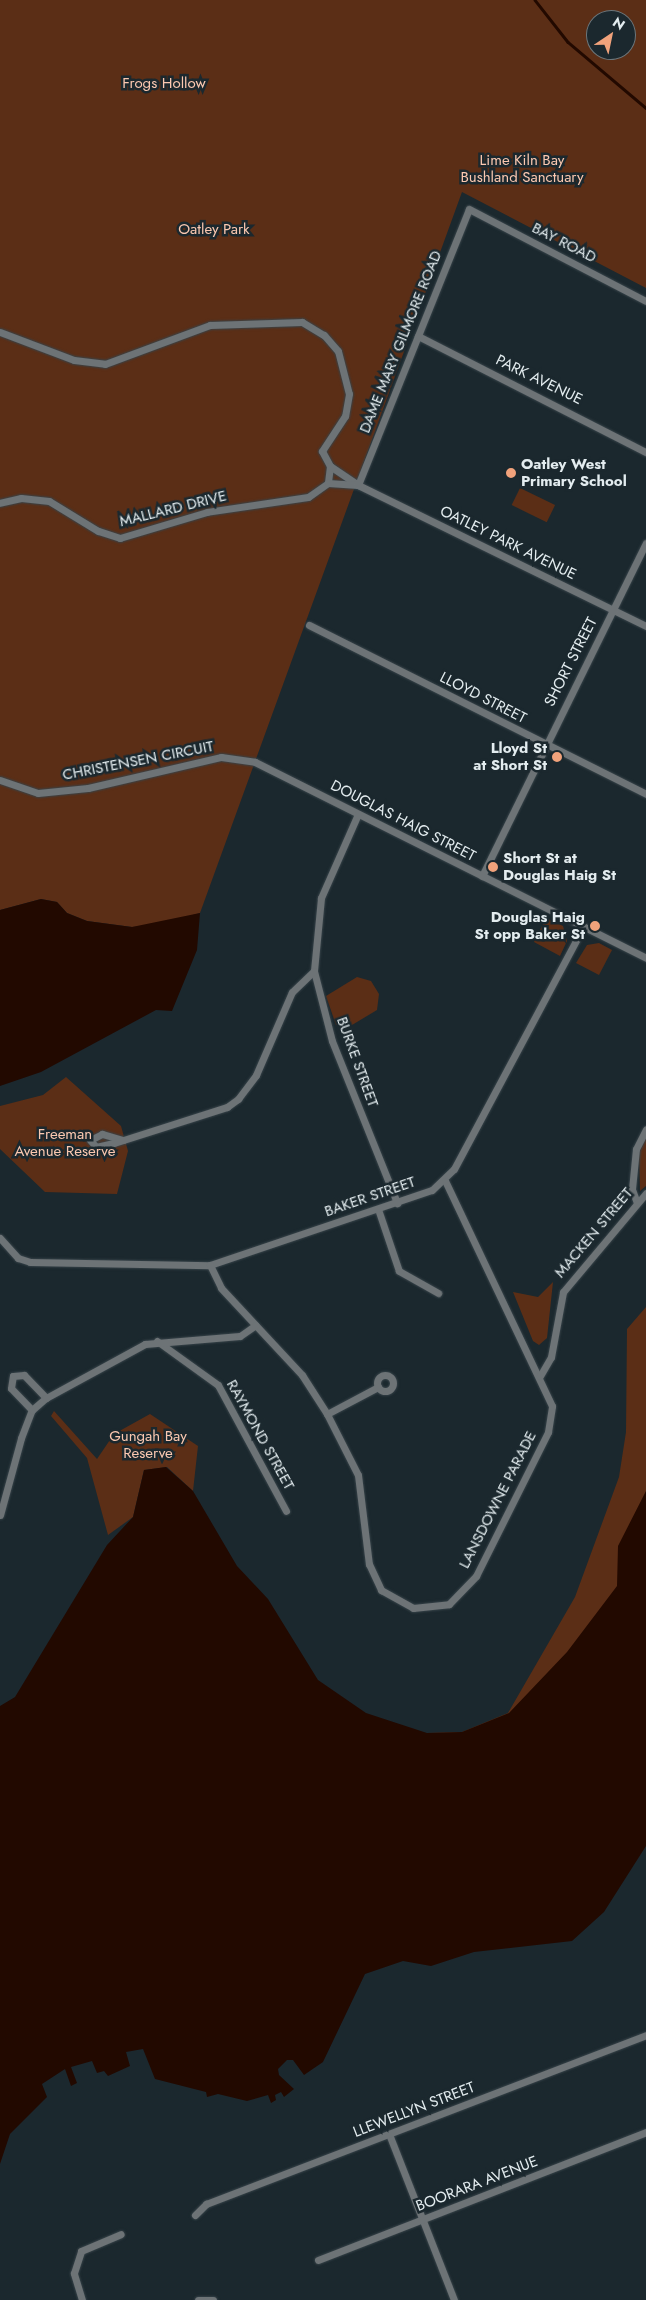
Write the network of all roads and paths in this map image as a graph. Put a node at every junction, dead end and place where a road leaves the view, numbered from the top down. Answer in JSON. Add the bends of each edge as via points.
{"nodes":[{"id":1,"x":469,"y":209,"type":"joint"},
{"id":2,"x":646,"y":301,"type":"edge"},
{"id":3,"x":0,"y":332,"type":"edge"},
{"id":4,"x":418,"y":336,"type":"junction"},
{"id":5,"x":646,"y":452,"type":"edge"},
{"id":6,"x":330,"y":466,"type":"junction"},
{"id":7,"x":328,"y":483,"type":"junction"},
{"id":8,"x":358,"y":485,"type":"junction"},
{"id":9,"x":0,"y":503,"type":"edge"},
{"id":10,"x":646,"y":543,"type":"edge"},
{"id":11,"x":613,"y":610,"type":"junction"},
{"id":12,"x":309,"y":625,"type":"dead end"},
{"id":13,"x":646,"y":626,"type":"edge"},
{"id":14,"x":545,"y":744,"type":"junction"},
{"id":15,"x":255,"y":762,"type":"joint"},
{"id":16,"x":0,"y":780,"type":"edge"},
{"id":17,"x":646,"y":794,"type":"edge"},
{"id":18,"x":358,"y":814,"type":"junction"},
{"id":19,"x":482,"y":876,"type":"junction"},
{"id":20,"x":583,"y":927,"type":"junction"},
{"id":21,"x":646,"y":958,"type":"edge"},
{"id":22,"x":314,"y":971,"type":"junction"},
{"id":23,"x":646,"y":1129,"type":"edge"},
{"id":24,"x":123,"y":1140,"type":"dead end"},
{"id":25,"x":445,"y":1181,"type":"junction"},
{"id":26,"x":646,"y":1193,"type":"edge"},
{"id":27,"x":397,"y":1203,"type":"junction"},
{"id":28,"x":637,"y":1203,"type":"junction"},
{"id":29,"x":378,"y":1209,"type":"junction"},
{"id":30,"x":0,"y":1238,"type":"edge"},
{"id":31,"x":210,"y":1265,"type":"junction"},
{"id":32,"x":438,"y":1292,"type":"dead end"},
{"id":33,"x":256,"y":1325,"type":"junction"},
{"id":34,"x":157,"y":1341,"type":"junction"},
{"id":35,"x":540,"y":1376,"type":"junction"},
{"id":36,"x":378,"y":1387,"type":"dead end"},
{"id":37,"x":46,"y":1398,"type":"junction"},
{"id":38,"x":32,"y":1410,"type":"junction"},
{"id":39,"x":327,"y":1414,"type":"junction"},
{"id":40,"x":286,"y":1511,"type":"dead end"},
{"id":41,"x":0,"y":1515,"type":"edge"},
{"id":42,"x":646,"y":2035,"type":"edge"},
{"id":43,"x":646,"y":2132,"type":"edge"},
{"id":44,"x":389,"y":2134,"type":"junction"},
{"id":45,"x":194,"y":2215,"type":"dead end"},
{"id":46,"x":422,"y":2220,"type":"junction"},
{"id":47,"x":120,"y":2234,"type":"dead end"},
{"id":48,"x":318,"y":2260,"type":"dead end"},
{"id":49,"x":82,"y":2300,"type":"edge"},
{"id":50,"x":198,"y":2300,"type":"edge"},
{"id":51,"x":212,"y":2300,"type":"edge"},
{"id":52,"x":454,"y":2300,"type":"edge"}],
"edges":[{"from":1,"to":2,"type":"street","name":"BAY ROAD"},
{"from":1,"to":4,"type":"street","name":"DAME MARY GILMORE ROAD"},
{"from":3,"to":6,"type":"street","via":[[74,360],[105,364],[210,325],[302,322],[332,343],[347,379],[345,416],[322,451]]},
{"from":4,"to":5,"type":"street","name":"PARK AVENUE"},
{"from":4,"to":8,"type":"street","name":"DAME MARY GILMORE ROAD"},
{"from":6,"to":7,"type":"street"},
{"from":6,"to":8,"type":"street"},
{"from":7,"to":8,"type":"street"},
{"from":7,"to":9,"type":"street","name":"MALLARD DRIVE","via":[[308,497],[207,512],[120,538],[98,532],[56,503],[22,498]]},
{"from":8,"to":11,"type":"street","name":"OATLEY PARK AVENUE"},
{"from":10,"to":11,"type":"street","name":"SHORT STREET"},
{"from":11,"to":13,"type":"street","name":"OATLEY PARK AVENUE"},
{"from":11,"to":14,"type":"street","name":"SHORT STREET"},
{"from":12,"to":14,"type":"street","name":"LLOYD STREET"},
{"from":14,"to":17,"type":"street","name":"LLOYD STREET"},
{"from":14,"to":19,"type":"street","name":"SHORT STREET"},
{"from":15,"to":16,"type":"street","name":"CHRISTENSEN CIRCUIT","via":[[221,757],[88,788],[38,793]]},
{"from":15,"to":18,"type":"street","name":"DOUGLAS HAIG STREET"},
{"from":18,"to":19,"type":"street","name":"DOUGLAS HAIG STREET"},
{"from":18,"to":22,"type":"street","name":"BURKE STREET","via":[[320,898]]},
{"from":19,"to":20,"type":"street","name":"DOUGLAS HAIG STREET"},
{"from":20,"to":21,"type":"street","name":"DOUGLAS HAIG STREET"},
{"from":20,"to":25,"type":"street"},
{"from":22,"to":24,"type":"street","via":[[292,992],[256,1075],[238,1099]]},
{"from":22,"to":27,"type":"street","name":"BURKE STREET","via":[[330,1036]]},
{"from":23,"to":28,"type":"street","via":[[636,1149],[632,1190]]},
{"from":25,"to":27,"type":"street","name":"BAKER STREET"},
{"from":25,"to":35,"type":"street","name":"LANSDOWNE PARADE"},
{"from":26,"to":28,"type":"street","name":"MACKEN STREET"},
{"from":27,"to":29,"type":"street","name":"BAKER STREET"},
{"from":28,"to":35,"type":"street","name":"MACKEN STREET","via":[[563,1292],[551,1357]]},
{"from":29,"to":31,"type":"street","name":"BAKER STREET"},
{"from":29,"to":32,"type":"street","via":[[399,1271]]},
{"from":30,"to":31,"type":"street","name":"BAKER STREET","via":[[18,1258],[30,1262]]},
{"from":31,"to":33,"type":"street","name":"LANSDOWNE PARADE","via":[[221,1288]]},
{"from":33,"to":34,"type":"street","via":[[240,1336]]},
{"from":33,"to":39,"type":"street","name":"LANSDOWNE PARADE","via":[[306,1379]]},
{"from":34,"to":37,"type":"street","via":[[138,1346]]},
{"from":34,"to":40,"type":"street","name":"RAYMOND STREET","via":[[218,1385]]},
{"from":35,"to":39,"type":"street","name":"LANSDOWNE PARADE","via":[[552,1406],[548,1432],[473,1580],[456,1600],[431,1609],[403,1605],[375,1581],[358,1476]]},
{"from":36,"to":39,"type":"street"},
{"from":37,"to":38,"type":"street"},
{"from":37,"to":38,"type":"street","via":[[22,1374],[13,1376],[11,1388]]},
{"from":38,"to":41,"type":"street"},
{"from":42,"to":44,"type":"street","name":"LLEWELLYN STREET"},
{"from":43,"to":46,"type":"street","name":"BOORARA AVENUE"},
{"from":44,"to":45,"type":"street","name":"LLEWELLYN STREET","via":[[206,2204]]},
{"from":44,"to":46,"type":"street"},
{"from":46,"to":48,"type":"street","name":"BOORARA AVENUE"},
{"from":46,"to":52,"type":"street"},
{"from":47,"to":49,"type":"street","via":[[81,2251],[74,2274]]},
{"from":50,"to":51,"type":"street"}]}
